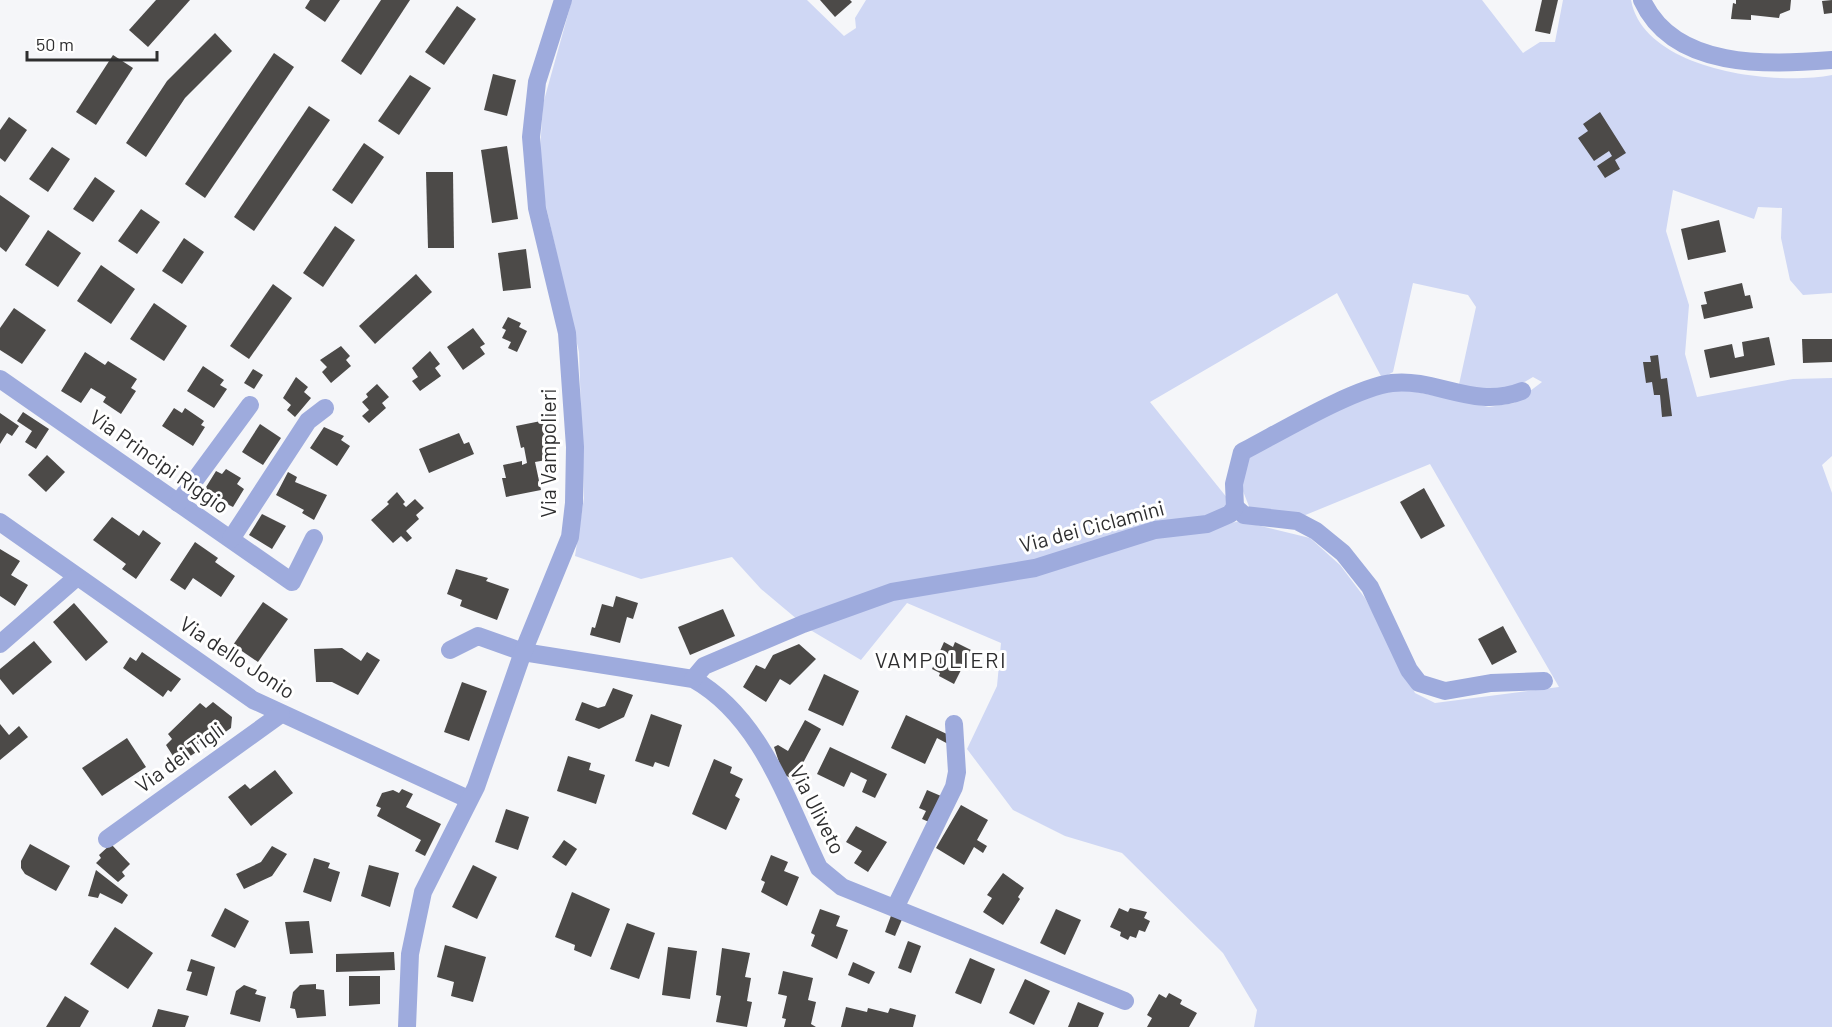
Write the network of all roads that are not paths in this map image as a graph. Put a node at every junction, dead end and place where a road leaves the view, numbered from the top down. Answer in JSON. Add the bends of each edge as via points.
{"nodes":[{"id":1,"x":563,"y":0,"type":"edge"},
{"id":2,"x":1642,"y":0,"type":"edge"},
{"id":3,"x":1832,"y":60,"type":"edge"},
{"id":4,"x":0,"y":379,"type":"edge"},
{"id":5,"x":1522,"y":391,"type":"dead end"},
{"id":6,"x":250,"y":405,"type":"dead end"},
{"id":7,"x":325,"y":408,"type":"dead end"},
{"id":8,"x":178,"y":502,"type":"junction"},
{"id":9,"x":1235,"y":507,"type":"junction"},
{"id":10,"x":0,"y":522,"type":"edge"},
{"id":11,"x":314,"y":538,"type":"dead end"},
{"id":12,"x":231,"y":539,"type":"junction"},
{"id":13,"x":77,"y":577,"type":"junction"},
{"id":14,"x":0,"y":644,"type":"edge"},
{"id":15,"x":450,"y":650,"type":"dead end"},
{"id":16,"x":523,"y":652,"type":"junction"},
{"id":17,"x":693,"y":679,"type":"junction"},
{"id":18,"x":1544,"y":681,"type":"dead end"},
{"id":19,"x":281,"y":714,"type":"junction"},
{"id":20,"x":954,"y":724,"type":"dead end"},
{"id":21,"x":468,"y":799,"type":"junction"},
{"id":22,"x":107,"y":839,"type":"dead end"},
{"id":23,"x":895,"y":908,"type":"junction"},
{"id":24,"x":1125,"y":1001,"type":"dead end"},
{"id":25,"x":406,"y":1027,"type":"edge"}],
"edges":[{"from":1,"to":16,"type":"street","name":"Via Vampolieri","via":[[537,82],[531,137],[537,208],[567,333],[575,447],[574,503],[570,537]]},
{"from":2,"to":3,"type":"street","via":[[1657,24],[1676,39],[1707,53],[1755,64]]},
{"from":4,"to":8,"type":"street","name":"Via Principi Riggio"},
{"from":5,"to":9,"type":"street","via":[[1491,399],[1408,383],[1375,387],[1242,452],[1234,484]]},
{"from":6,"to":8,"type":"street"},
{"from":7,"to":12,"type":"street","via":[[308,422]]},
{"from":8,"to":12,"type":"street","name":"Via Principi Riggio"},
{"from":9,"to":17,"type":"street","name":"Via dei Ciclamini","via":[[1230,514],[1207,524],[1155,530],[1035,568],[892,592],[704,666]]},
{"from":9,"to":18,"type":"street","via":[[1244,515],[1297,521],[1343,553],[1370,587],[1419,683],[1445,691],[1491,683]]},
{"from":10,"to":13,"type":"street","name":"Via dello Jonio"},
{"from":11,"to":12,"type":"street","name":"Via Principi Riggio","via":[[292,582]]},
{"from":13,"to":14,"type":"street"},
{"from":13,"to":19,"type":"street","name":"Via dello Jonio","via":[[253,700]]},
{"from":15,"to":16,"type":"street","name":"Via Uliveto","via":[[478,636]]},
{"from":16,"to":17,"type":"street","name":"Via Uliveto"},
{"from":16,"to":21,"type":"street","name":"Via Vampolieri","via":[[476,788]]},
{"from":17,"to":23,"type":"street","name":"Via Uliveto","via":[[712,689],[734,710],[758,744],[819,867],[842,887]]},
{"from":19,"to":21,"type":"street","name":"Via dello Jonio"},
{"from":19,"to":22,"type":"street","name":"Via dei Tigli"},
{"from":20,"to":23,"type":"street","via":[[954,787]]},
{"from":21,"to":25,"type":"street","name":"Via Vampolieri","via":[[423,892],[410,954]]},
{"from":23,"to":24,"type":"street","name":"Via Uliveto"}]}
